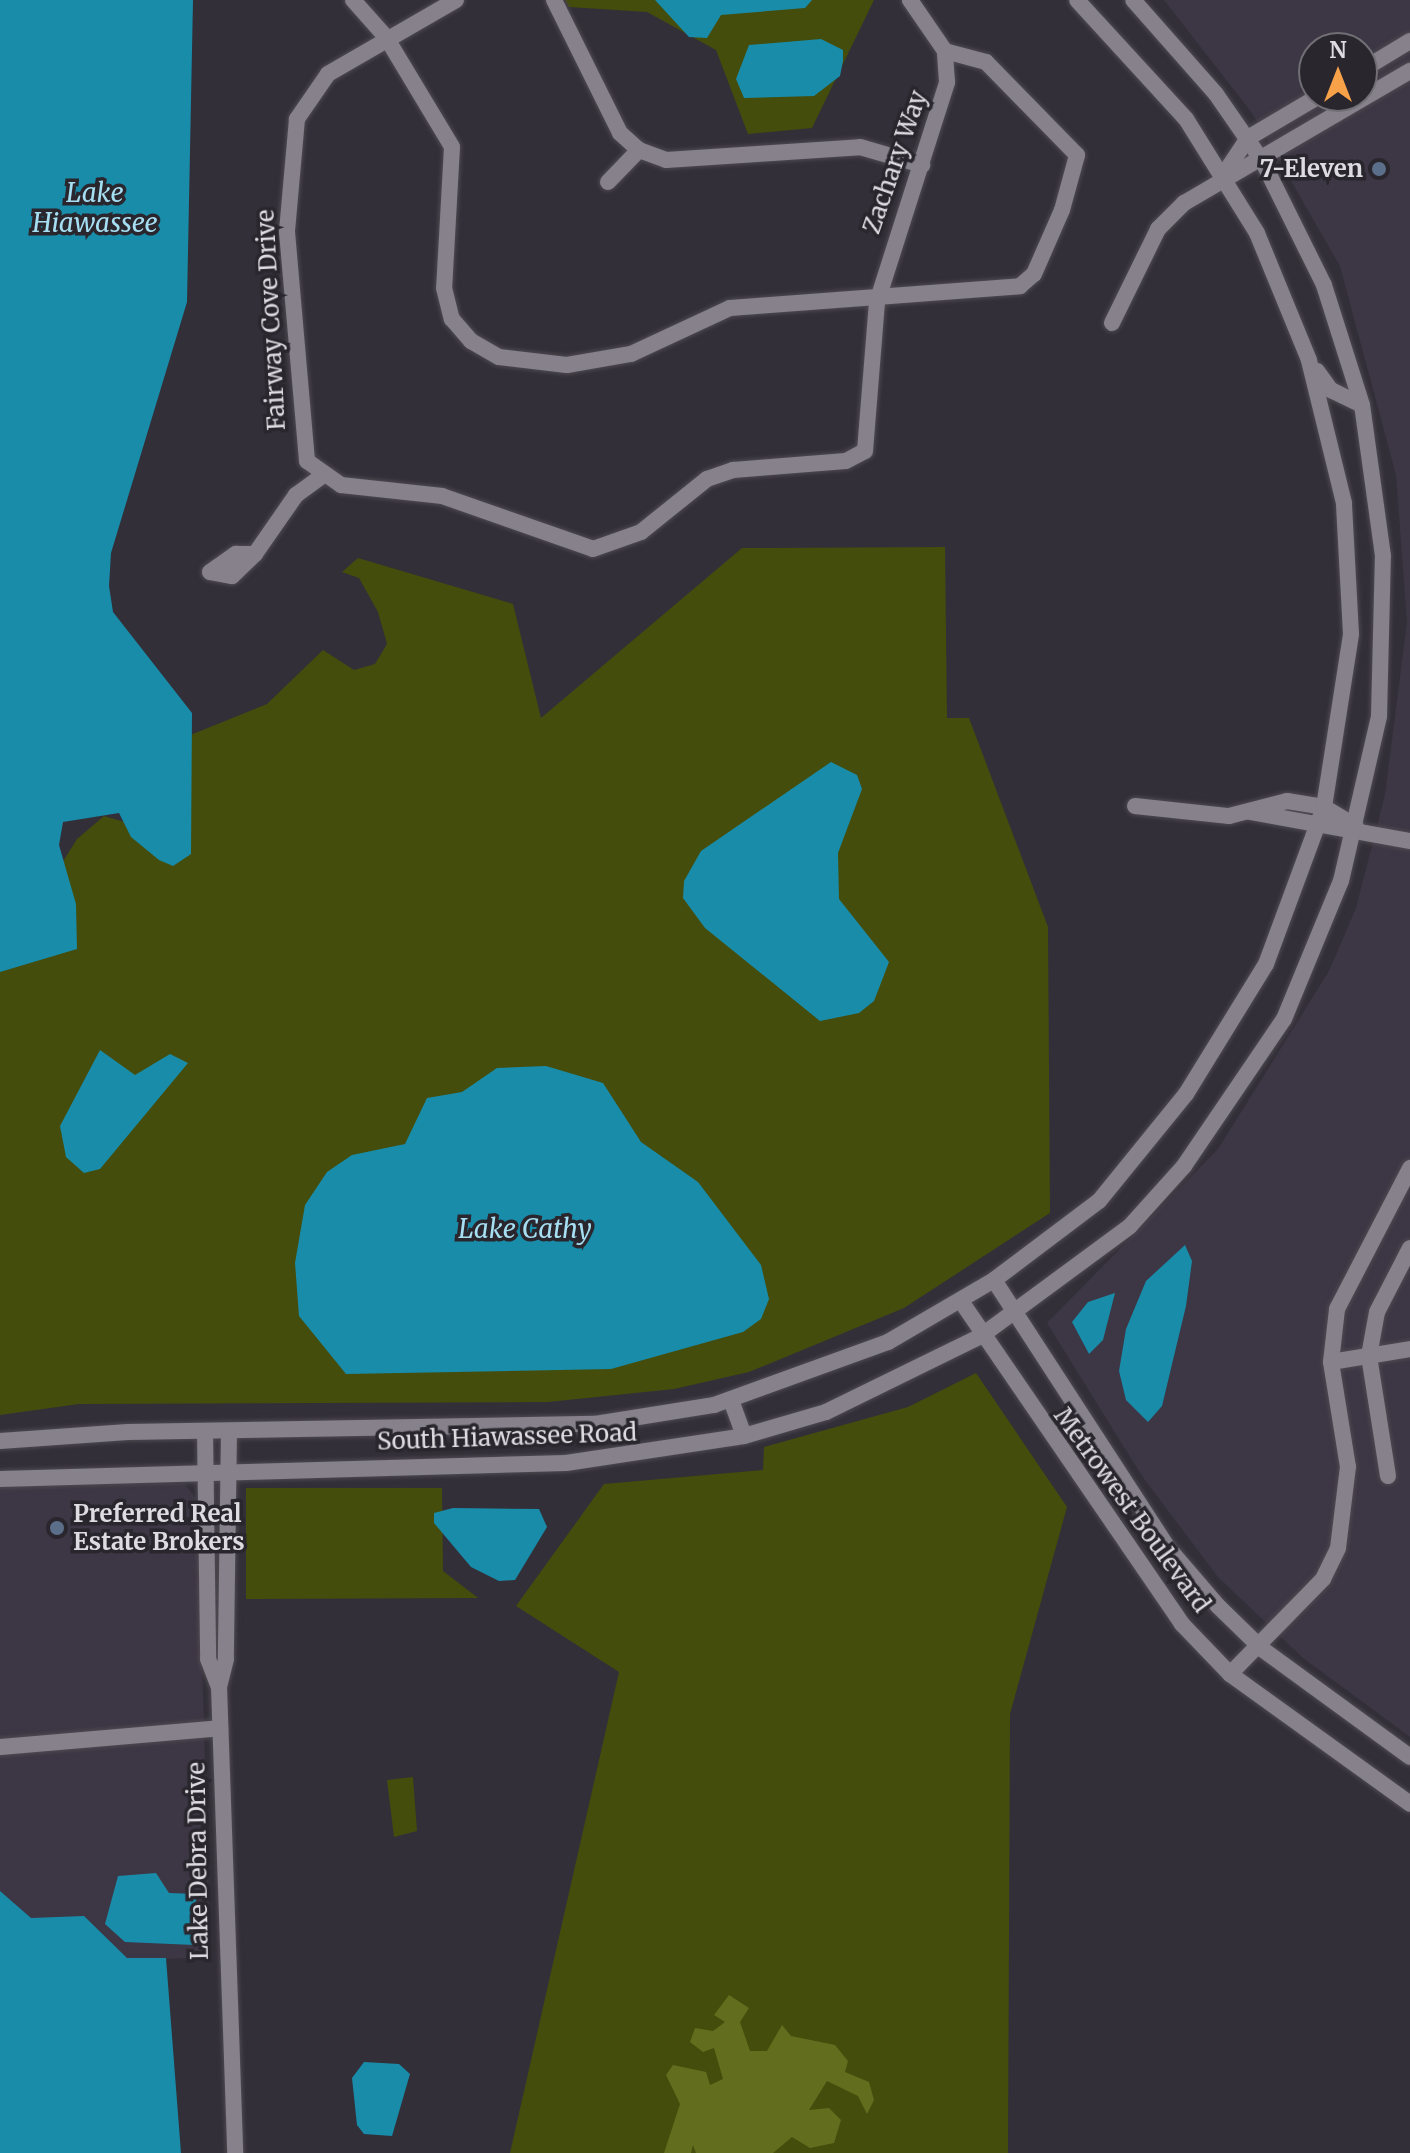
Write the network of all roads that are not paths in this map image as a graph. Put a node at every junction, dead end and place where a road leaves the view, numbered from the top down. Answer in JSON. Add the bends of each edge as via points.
{"nodes":[{"id":1,"x":353,"y":0,"type":"edge"},
{"id":2,"x":456,"y":0,"type":"edge"},
{"id":3,"x":554,"y":0,"type":"edge"},
{"id":4,"x":910,"y":0,"type":"edge"},
{"id":5,"x":1077,"y":0,"type":"edge"},
{"id":6,"x":1133,"y":0,"type":"edge"},
{"id":7,"x":386,"y":37,"type":"junction"},
{"id":8,"x":1410,"y":41,"type":"edge"},
{"id":9,"x":945,"y":51,"type":"junction"},
{"id":10,"x":1378,"y":60,"type":"edge"},
{"id":11,"x":1410,"y":71,"type":"edge"},
{"id":12,"x":1298,"y":108,"type":"edge"},
{"id":13,"x":1248,"y":138,"type":"junction"},
{"id":14,"x":639,"y":150,"type":"junction"},
{"id":15,"x":1263,"y":162,"type":"junction"},
{"id":16,"x":922,"y":165,"type":"junction"},
{"id":17,"x":1224,"y":174,"type":"junction"},
{"id":18,"x":608,"y":182,"type":"dead end"},
{"id":19,"x":877,"y":302,"type":"junction"},
{"id":20,"x":1112,"y":323,"type":"dead end"},
{"id":21,"x":1309,"y":360,"type":"junction"},
{"id":22,"x":1362,"y":405,"type":"junction"},
{"id":23,"x":321,"y":477,"type":"junction"},
{"id":24,"x":255,"y":554,"type":"dead end"},
{"id":25,"x":1135,"y":806,"type":"dead end"},
{"id":26,"x":1321,"y":815,"type":"junction"},
{"id":27,"x":1356,"y":826,"type":"junction"},
{"id":28,"x":1410,"y":841,"type":"edge"},
{"id":29,"x":1410,"y":1168,"type":"edge"},
{"id":30,"x":1410,"y":1248,"type":"edge"},
{"id":31,"x":994,"y":1280,"type":"junction"},
{"id":32,"x":961,"y":1301,"type":"junction"},
{"id":33,"x":1013,"y":1313,"type":"junction"},
{"id":34,"x":981,"y":1336,"type":"junction"},
{"id":35,"x":1410,"y":1349,"type":"edge"},
{"id":36,"x":1369,"y":1356,"type":"junction"},
{"id":37,"x":1331,"y":1362,"type":"junction"},
{"id":38,"x":731,"y":1400,"type":"junction"},
{"id":39,"x":205,"y":1431,"type":"junction"},
{"id":40,"x":229,"y":1431,"type":"junction"},
{"id":41,"x":744,"y":1436,"type":"junction"},
{"id":42,"x":0,"y":1441,"type":"edge"},
{"id":43,"x":203,"y":1469,"type":"junction"},
{"id":44,"x":229,"y":1469,"type":"junction"},
{"id":45,"x":1388,"y":1476,"type":"dead end"},
{"id":46,"x":0,"y":1479,"type":"edge"},
{"id":47,"x":205,"y":1588,"type":"junction"},
{"id":48,"x":227,"y":1588,"type":"junction"},
{"id":49,"x":1262,"y":1649,"type":"junction"},
{"id":50,"x":1230,"y":1674,"type":"junction"},
{"id":51,"x":219,"y":1687,"type":"junction"},
{"id":52,"x":220,"y":1728,"type":"junction"},
{"id":53,"x":0,"y":1747,"type":"edge"},
{"id":54,"x":1410,"y":1757,"type":"edge"},
{"id":55,"x":1410,"y":1804,"type":"edge"},
{"id":56,"x":229,"y":2035,"type":"junction"},
{"id":57,"x":223,"y":2153,"type":"edge"},
{"id":58,"x":235,"y":2153,"type":"edge"}],
"edges":[{"from":1,"to":7,"type":"street"},
{"from":2,"to":7,"type":"street","name":"Fairway Cove Drive"},
{"from":3,"to":14,"type":"street","via":[[620,133]]},
{"from":4,"to":9,"type":"street"},
{"from":5,"to":17,"type":"street","name":"South Hiawassee Road","via":[[1148,72]]},
{"from":6,"to":13,"type":"street","name":"South Hiawassee Road"},
{"from":7,"to":19,"type":"street","via":[[452,147],[444,288],[452,319],[489,351],[594,365],[730,308]]},
{"from":7,"to":23,"type":"street","name":"Fairway Cove Drive","via":[[309,92],[290,163],[287,232],[300,327],[302,443]]},
{"from":8,"to":10,"type":"street"},
{"from":9,"to":16,"type":"street","name":"Zachary Way","via":[[941,116]]},
{"from":9,"to":19,"type":"street","via":[[962,50],[1006,81],[1070,144],[1076,178],[1034,274],[1020,286]]},
{"from":11,"to":15,"type":"street"},
{"from":12,"to":13,"type":"street"},
{"from":13,"to":15,"type":"street","name":"South Hiawassee Road"},
{"from":13,"to":17,"type":"street"},
{"from":14,"to":16,"type":"street","via":[[666,160],[860,147]]},
{"from":14,"to":18,"type":"street"},
{"from":15,"to":17,"type":"street"},
{"from":15,"to":22,"type":"street","name":"South Hiawassee Road","via":[[1324,285]]},
{"from":16,"to":19,"type":"street","name":"Zachary Way","via":[[900,215]]},
{"from":17,"to":20,"type":"street","via":[[1158,229]]},
{"from":17,"to":21,"type":"street","name":"South Hiawassee Road","via":[[1277,276]]},
{"from":19,"to":23,"type":"street","name":"Zachary Way","via":[[865,451],[846,461],[733,470],[615,544],[566,544],[442,496]]},
{"from":21,"to":22,"type":"street","via":[[1331,390]]},
{"from":21,"to":26,"type":"street","name":"South Hiawassee Road","via":[[1332,436],[1349,568],[1345,701]]},
{"from":22,"to":27,"type":"street","name":"South Hiawassee Road","via":[[1380,510],[1385,609],[1379,716]]},
{"from":23,"to":24,"type":"street","via":[[296,495]]},
{"from":25,"to":26,"type":"street","via":[[1209,816],[1250,812],[1273,801]]},
{"from":26,"to":27,"type":"street"},
{"from":26,"to":31,"type":"street","name":"South Hiawassee Road","via":[[1266,964],[1186,1094],[1099,1201]]},
{"from":27,"to":28,"type":"street"},
{"from":27,"to":33,"type":"street","name":"South Hiawassee Road","via":[[1315,957],[1236,1095],[1130,1226]]},
{"from":29,"to":37,"type":"street","via":[[1346,1286]]},
{"from":30,"to":36,"type":"street","via":[[1377,1312]]},
{"from":31,"to":32,"type":"street","name":"South Hiawassee Road"},
{"from":31,"to":33,"type":"street","name":"Metrowest Boulevard"},
{"from":32,"to":34,"type":"street","name":"Metrowest Boulevard"},
{"from":32,"to":38,"type":"street","name":"South Hiawassee Road","via":[[833,1366]]},
{"from":33,"to":34,"type":"street","name":"South Hiawassee Road"},
{"from":33,"to":49,"type":"street","name":"Metrowest Boulevard","via":[[1169,1549]]},
{"from":34,"to":41,"type":"street","name":"South Hiawassee Road","via":[[826,1412]]},
{"from":34,"to":50,"type":"street","name":"Metrowest Boulevard","via":[[1135,1563]]},
{"from":35,"to":36,"type":"street"},
{"from":36,"to":37,"type":"street"},
{"from":36,"to":45,"type":"street"},
{"from":37,"to":49,"type":"street","via":[[1348,1467],[1338,1548],[1323,1579]]},
{"from":38,"to":40,"type":"street","name":"South Hiawassee Road","via":[[595,1424]]},
{"from":38,"to":41,"type":"street"},
{"from":39,"to":40,"type":"street","name":"South Hiawassee Road"},
{"from":39,"to":42,"type":"street","name":"South Hiawassee Road"},
{"from":39,"to":43,"type":"street","name":"Lake Debra Drive"},
{"from":40,"to":44,"type":"street","name":"Lake Debra Drive"},
{"from":41,"to":44,"type":"street","name":"South Hiawassee Road","via":[[566,1463]]},
{"from":43,"to":44,"type":"street","name":"South Hiawassee Road"},
{"from":43,"to":46,"type":"street","name":"South Hiawassee Road"},
{"from":43,"to":47,"type":"street","name":"Lake Debra Drive"},
{"from":44,"to":48,"type":"street","name":"Lake Debra Drive"},
{"from":47,"to":48,"type":"street"},
{"from":47,"to":51,"type":"street","name":"Lake Debra Drive","via":[[208,1659]]},
{"from":48,"to":51,"type":"street","name":"Lake Debra Drive"},
{"from":49,"to":50,"type":"street"},
{"from":49,"to":54,"type":"street","name":"Metrowest Boulevard"},
{"from":50,"to":55,"type":"street","name":"Metrowest Boulevard"},
{"from":51,"to":52,"type":"street","name":"Lake Debra Drive"},
{"from":52,"to":53,"type":"street"},
{"from":52,"to":56,"type":"street","name":"Lake Debra Drive"},
{"from":56,"to":57,"type":"street","name":"Lake Debra Drive"},
{"from":56,"to":58,"type":"street","name":"Lake Debra Drive"}]}
